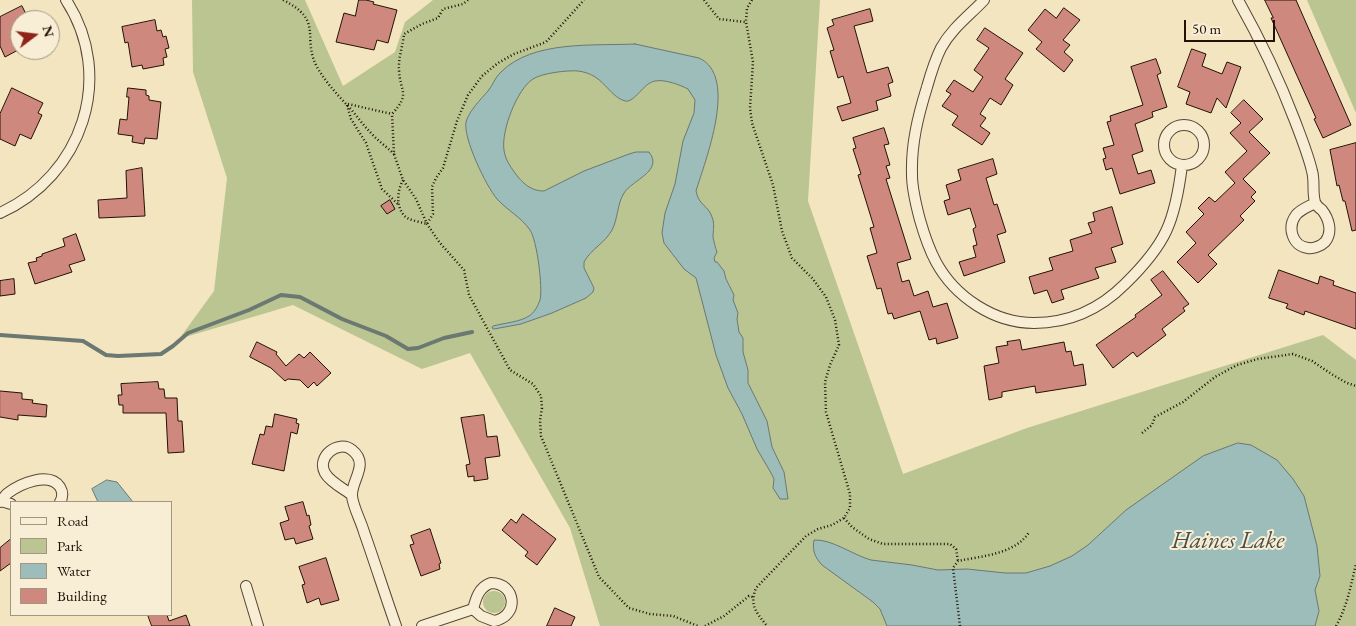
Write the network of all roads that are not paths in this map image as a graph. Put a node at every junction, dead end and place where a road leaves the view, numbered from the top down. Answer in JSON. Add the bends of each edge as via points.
{"nodes":[{"id":1,"x":66,"y":0,"type":"edge"},
{"id":2,"x":984,"y":0,"type":"edge"},
{"id":3,"x":1238,"y":0,"type":"edge"},
{"id":4,"x":1182,"y":165,"type":"dead end"},
{"id":5,"x":1315,"y":203,"type":"junction"},
{"id":6,"x":0,"y":213,"type":"edge"},
{"id":7,"x":352,"y":495,"type":"junction"},
{"id":8,"x":60,"y":501,"type":"edge"},
{"id":9,"x":4,"y":502,"type":"edge"},
{"id":10,"x":246,"y":586,"type":"dead end"},
{"id":11,"x":473,"y":609,"type":"dead end"},
{"id":12,"x":258,"y":626,"type":"edge"},
{"id":13,"x":396,"y":626,"type":"edge"},
{"id":14,"x":422,"y":626,"type":"edge"}],
"edges":[{"from":1,"to":6,"type":"street","via":[[82,30],[89,64],[90,88],[82,126],[69,153],[47,182],[31,196]]},
{"from":2,"to":4,"type":"street","via":[[955,28],[939,52],[920,109],[912,150],[914,194],[925,235],[936,262],[959,292],[987,311],[1022,322],[1056,322],[1096,308],[1124,286],[1161,243],[1175,211]]},
{"from":3,"to":5,"type":"street","via":[[1264,49],[1295,122],[1312,172]]},
{"from":5,"to":5,"type":"street","via":[[1299,212],[1291,226],[1293,238],[1308,248],[1325,242],[1329,233],[1328,221]]},
{"from":7,"to":7,"type":"street","via":[[360,461],[351,449],[337,447],[324,458],[324,472]]},
{"from":7,"to":13,"type":"street"},
{"from":8,"to":9,"type":"street","via":[[58,485],[43,478],[6,494]]},
{"from":10,"to":12,"type":"street"},
{"from":11,"to":14,"type":"street"}]}
